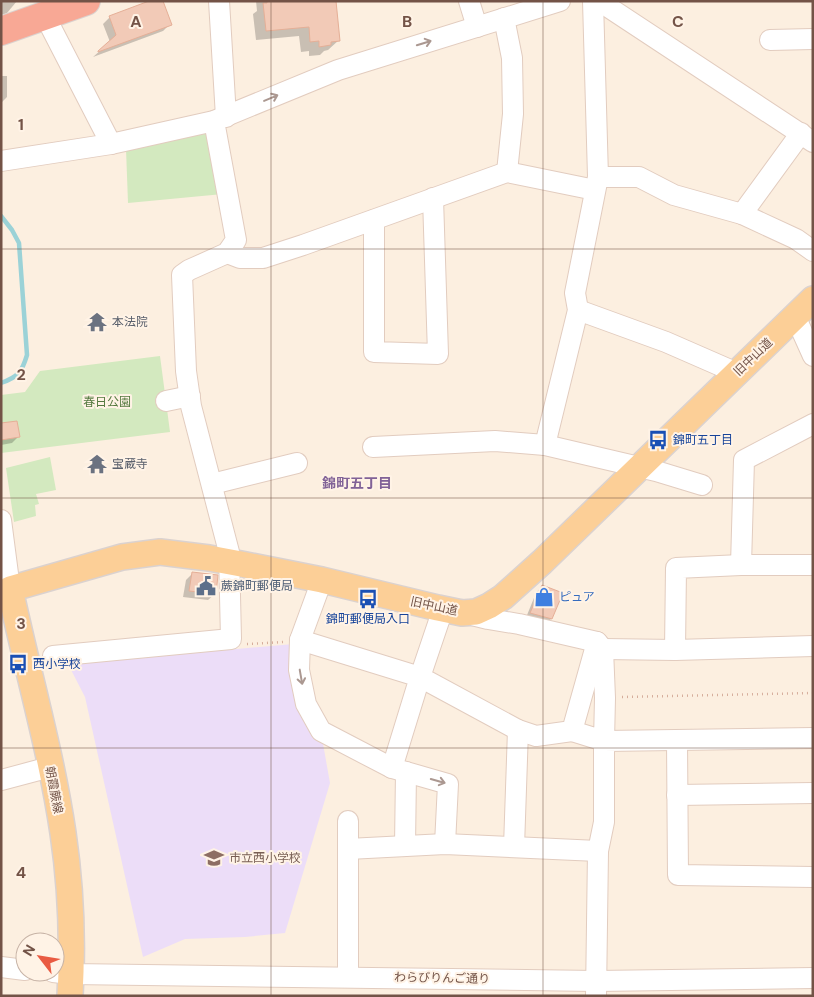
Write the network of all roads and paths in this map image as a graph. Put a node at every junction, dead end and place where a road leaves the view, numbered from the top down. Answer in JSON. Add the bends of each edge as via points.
{"nodes":[{"id":1,"x":86,"y":1,"type":"edge"},
{"id":2,"x":219,"y":1,"type":"edge"},
{"id":3,"x":469,"y":1,"type":"edge"},
{"id":4,"x":560,"y":1,"type":"edge"},
{"id":5,"x":593,"y":1,"type":"edge"},
{"id":6,"x":599,"y":1,"type":"edge"},
{"id":7,"x":45,"y":16,"type":"junction"},
{"id":8,"x":504,"y":18,"type":"junction"},
{"id":9,"x":477,"y":27,"type":"junction"},
{"id":10,"x":1,"y":31,"type":"edge"},
{"id":11,"x":813,"y":39,"type":"edge"},
{"id":12,"x":770,"y":40,"type":"dead end"},
{"id":13,"x":220,"y":119,"type":"junction"},
{"id":14,"x":807,"y":138,"type":"edge"},
{"id":15,"x":111,"y":144,"type":"junction"},
{"id":16,"x":1,"y":162,"type":"edge"},
{"id":17,"x":507,"y":172,"type":"junction"},
{"id":18,"x":597,"y":183,"type":"junction"},
{"id":19,"x":433,"y":198,"type":"junction"},
{"id":20,"x":742,"y":214,"type":"junction"},
{"id":21,"x":374,"y":220,"type":"junction"},
{"id":22,"x":813,"y":251,"type":"edge"},
{"id":23,"x":227,"y":253,"type":"junction"},
{"id":24,"x":813,"y":299,"type":"edge"},
{"id":25,"x":578,"y":310,"type":"junction"},
{"id":26,"x":795,"y":316,"type":"junction"},
{"id":27,"x":813,"y":356,"type":"edge"},
{"id":28,"x":737,"y":373,"type":"junction"},
{"id":29,"x":190,"y":396,"type":"junction"},
{"id":30,"x":166,"y":401,"type":"dead end"},
{"id":31,"x":813,"y":424,"type":"edge"},
{"id":32,"x":545,"y":446,"type":"junction"},
{"id":33,"x":373,"y":447,"type":"dead end"},
{"id":34,"x":297,"y":463,"type":"dead end"},
{"id":35,"x":640,"y":468,"type":"junction"},
{"id":36,"x":212,"y":484,"type":"junction"},
{"id":37,"x":702,"y":485,"type":"dead end"},
{"id":38,"x":1,"y":520,"type":"edge"},
{"id":39,"x":230,"y":562,"type":"junction"},
{"id":40,"x":741,"y":565,"type":"junction"},
{"id":41,"x":813,"y":565,"type":"edge"},
{"id":42,"x":322,"y":580,"type":"junction"},
{"id":43,"x":6,"y":590,"type":"edge"},
{"id":44,"x":453,"y":611,"type":"junction"},
{"id":45,"x":231,"y":639,"type":"junction"},
{"id":46,"x":300,"y":640,"type":"junction"},
{"id":47,"x":600,"y":646,"type":"junction"},
{"id":48,"x":813,"y":646,"type":"edge"},
{"id":49,"x":675,"y":650,"type":"junction"},
{"id":50,"x":53,"y":656,"type":"dead end"},
{"id":51,"x":420,"y":677,"type":"junction"},
{"id":52,"x":813,"y":693,"type":"edge"},
{"id":53,"x":605,"y":698,"type":"junction"},
{"id":54,"x":518,"y":730,"type":"junction"},
{"id":55,"x":572,"y":732,"type":"junction"},
{"id":56,"x":813,"y":738,"type":"edge"},
{"id":57,"x":677,"y":740,"type":"junction"},
{"id":58,"x":604,"y":741,"type":"junction"},
{"id":59,"x":50,"y":768,"type":"junction"},
{"id":60,"x":399,"y":770,"type":"junction"},
{"id":61,"x":1,"y":780,"type":"edge"},
{"id":62,"x":813,"y":794,"type":"edge"},
{"id":63,"x":678,"y":795,"type":"junction"},
{"id":64,"x":348,"y":821,"type":"dead end"},
{"id":65,"x":444,"y":844,"type":"junction"},
{"id":66,"x":405,"y":846,"type":"junction"},
{"id":67,"x":514,"y":847,"type":"junction"},
{"id":68,"x":348,"y":849,"type":"junction"},
{"id":69,"x":598,"y":850,"type":"junction"},
{"id":70,"x":813,"y":877,"type":"edge"},
{"id":71,"x":1,"y":968,"type":"edge"},
{"id":72,"x":15,"y":969,"type":"edge"},
{"id":73,"x":348,"y":977,"type":"junction"},
{"id":74,"x":813,"y":978,"type":"edge"},
{"id":75,"x":65,"y":980,"type":"edge"},
{"id":76,"x":322,"y":986,"type":"edge"},
{"id":77,"x":445,"y":987,"type":"edge"},
{"id":78,"x":786,"y":987,"type":"edge"},
{"id":79,"x":517,"y":988,"type":"edge"},
{"id":80,"x":596,"y":988,"type":"edge"}],
"edges":[{"from":1,"to":7,"type":"highway"},
{"from":2,"to":13,"type":"street"},
{"from":3,"to":9,"type":"street"},
{"from":4,"to":8,"type":"street"},
{"from":5,"to":18,"type":"street"},
{"from":6,"to":14,"type":"street"},
{"from":7,"to":10,"type":"highway"},
{"from":7,"to":15,"type":"street"},
{"from":8,"to":9,"type":"street"},
{"from":8,"to":17,"type":"street","via":[[512,58],[513,104]]},
{"from":13,"to":9,"type":"street","one_way":true,"via":[[338,70]]},
{"from":11,"to":12,"type":"street"},
{"from":13,"to":15,"type":"street"},
{"from":13,"to":23,"type":"street","via":[[236,240]]},
{"from":14,"to":20,"type":"street"},
{"from":15,"to":16,"type":"street"},
{"from":17,"to":18,"type":"street"},
{"from":17,"to":19,"type":"street"},
{"from":18,"to":20,"type":"street","via":[[639,177],[674,195]]},
{"from":18,"to":25,"type":"street","via":[[576,293]]},
{"from":19,"to":21,"type":"street"},
{"from":19,"to":21,"type":"street","via":[[438,354],[374,352]]},
{"from":20,"to":22,"type":"street","via":[[796,239]]},
{"from":21,"to":23,"type":"street","via":[[263,258],[240,258]]},
{"from":23,"to":29,"type":"street","via":[[182,275]]},
{"from":24,"to":26,"type":"main road","name":"旧中山道"},
{"from":25,"to":28,"type":"street","via":[[666,342]]},
{"from":25,"to":32,"type":"street"},
{"from":26,"to":27,"type":"street"},
{"from":26,"to":28,"type":"main road","name":"旧中山道"},
{"from":28,"to":35,"type":"main road","name":"旧中山道"},
{"from":29,"to":30,"type":"street"},
{"from":29,"to":36,"type":"street"},
{"from":31,"to":40,"type":"street","via":[[744,460]]},
{"from":32,"to":33,"type":"street","via":[[495,441]]},
{"from":32,"to":35,"type":"street"},
{"from":34,"to":36,"type":"street"},
{"from":35,"to":37,"type":"street"},
{"from":35,"to":44,"type":"main road","name":"旧中山道","via":[[503,597],[476,612]]},
{"from":36,"to":39,"type":"street"},
{"from":38,"to":43,"type":"street"},
{"from":39,"to":42,"type":"main road","name":"旧中山道"},
{"from":39,"to":43,"type":"main road","name":"旧中山道","via":[[160,552],[139,554]]},
{"from":39,"to":45,"type":"street"},
{"from":40,"to":41,"type":"street"},
{"from":40,"to":49,"type":"street","via":[[676,568]]},
{"from":42,"to":44,"type":"main road","name":"旧中山道"},
{"from":42,"to":46,"type":"street"},
{"from":43,"to":59,"type":"main road","name":"朝霞蕨線"},
{"from":44,"to":47,"type":"street","via":[[519,624]]},
{"from":44,"to":51,"type":"street"},
{"from":45,"to":46,"type":"path","via":[[248,644]]},
{"from":45,"to":50,"type":"street"},
{"from":46,"to":51,"type":"street"},
{"from":46,"to":60,"type":"street","one_way":true,"via":[[299,670],[306,704],[321,731]]},
{"from":47,"to":49,"type":"street"},
{"from":47,"to":53,"type":"street"},
{"from":47,"to":55,"type":"street"},
{"from":48,"to":49,"type":"street"},
{"from":51,"to":54,"type":"street"},
{"from":51,"to":60,"type":"street"},
{"from":52,"to":53,"type":"path"},
{"from":53,"to":58,"type":"street"},
{"from":54,"to":55,"type":"street","via":[[536,736]]},
{"from":54,"to":67,"type":"street"},
{"from":55,"to":58,"type":"street"},
{"from":56,"to":57,"type":"street"},
{"from":57,"to":58,"type":"street"},
{"from":57,"to":63,"type":"street"},
{"from":58,"to":69,"type":"street","via":[[604,822]]},
{"from":59,"to":61,"type":"street"},
{"from":59,"to":75,"type":"main road","name":"朝霞蕨線","via":[[64,843],[70,912]]},
{"from":60,"to":65,"type":"street","one_way":true,"via":[[448,784]]},
{"from":60,"to":66,"type":"street"},
{"from":62,"to":63,"type":"street"},
{"from":63,"to":70,"type":"street","via":[[678,875]]},
{"from":64,"to":68,"type":"street"},
{"from":65,"to":66,"type":"street"},
{"from":65,"to":67,"type":"street"},
{"from":66,"to":68,"type":"street"},
{"from":67,"to":69,"type":"street"},
{"from":68,"to":73,"type":"street"},
{"from":69,"to":80,"type":"street"},
{"from":71,"to":72,"type":"street"},
{"from":73,"to":76,"type":"street","name":"わらびりんご通り"},
{"from":73,"to":77,"type":"street","name":"わらびりんご通り"},
{"from":74,"to":78,"type":"street","name":"わらびりんご通り"},
{"from":75,"to":76,"type":"street","name":"わらびりんご通り"},
{"from":77,"to":79,"type":"street","name":"わらびりんご通り"},
{"from":78,"to":80,"type":"street","name":"わらびりんご通り"},
{"from":79,"to":80,"type":"street","name":"わらびりんご通り"}]}
